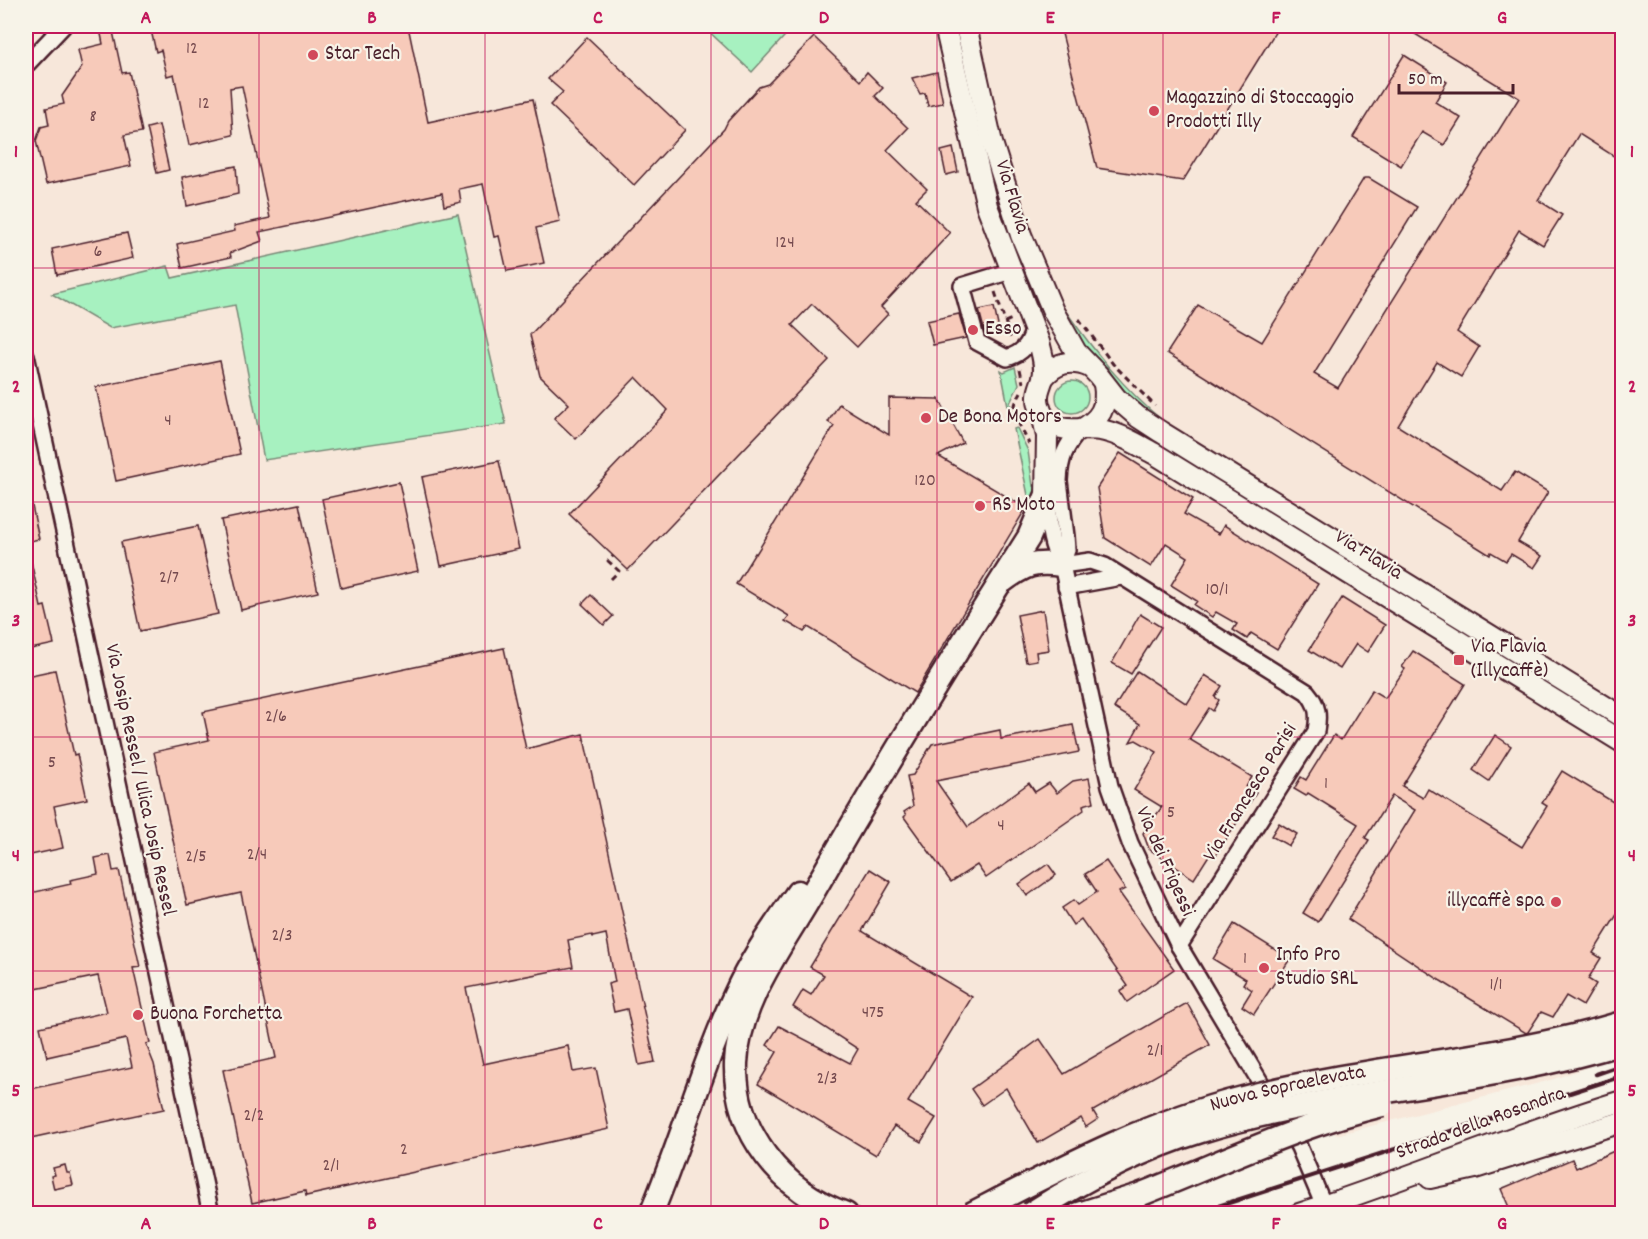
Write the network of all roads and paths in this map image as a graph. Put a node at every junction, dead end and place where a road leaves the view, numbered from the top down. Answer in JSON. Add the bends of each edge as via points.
{"nodes":[{"id":1,"x":63,"y":26,"type":"edge"},
{"id":2,"x":945,"y":26,"type":"edge"},
{"id":3,"x":966,"y":26,"type":"edge"},
{"id":4,"x":26,"y":64,"type":"edge"},
{"id":5,"x":1011,"y":271,"type":"junction"},
{"id":6,"x":996,"y":297,"type":"dead end"},
{"id":7,"x":1075,"y":312,"type":"dead end"},
{"id":8,"x":1034,"y":328,"type":"junction"},
{"id":9,"x":1011,"y":340,"type":"dead end"},
{"id":10,"x":26,"y":355,"type":"edge"},
{"id":11,"x":1020,"y":366,"type":"dead end"},
{"id":12,"x":1090,"y":367,"type":"junction"},
{"id":13,"x":1043,"y":378,"type":"junction"},
{"id":14,"x":1104,"y":384,"type":"junction"},
{"id":15,"x":1161,"y":412,"type":"dead end"},
{"id":16,"x":1042,"y":414,"type":"junction"},
{"id":17,"x":1020,"y":427,"type":"dead end"},
{"id":18,"x":1080,"y":430,"type":"junction"},
{"id":19,"x":1046,"y":497,"type":"junction"},
{"id":20,"x":613,"y":556,"type":"dead end"},
{"id":21,"x":1062,"y":565,"type":"junction"},
{"id":22,"x":1121,"y":577,"type":"junction"},
{"id":23,"x":611,"y":579,"type":"dead end"},
{"id":24,"x":999,"y":584,"type":"junction"},
{"id":25,"x":1066,"y":587,"type":"junction"},
{"id":26,"x":1623,"y":717,"type":"edge"},
{"id":27,"x":1623,"y":742,"type":"edge"},
{"id":28,"x":783,"y":928,"type":"junction"},
{"id":29,"x":1179,"y":946,"type":"junction"},
{"id":30,"x":1623,"y":1023,"type":"edge"},
{"id":31,"x":1623,"y":1043,"type":"edge"},
{"id":32,"x":1601,"y":1050,"type":"junction"},
{"id":33,"x":1623,"y":1101,"type":"edge"},
{"id":34,"x":1623,"y":1122,"type":"edge"},
{"id":35,"x":1357,"y":1195,"type":"junction"},
{"id":36,"x":1324,"y":1206,"type":"junction"},
{"id":37,"x":211,"y":1214,"type":"edge"},
{"id":38,"x":651,"y":1214,"type":"edge"},
{"id":39,"x":846,"y":1214,"type":"edge"},
{"id":40,"x":971,"y":1214,"type":"edge"},
{"id":41,"x":1030,"y":1214,"type":"edge"},
{"id":42,"x":1079,"y":1214,"type":"edge"},
{"id":43,"x":1299,"y":1214,"type":"edge"}],
"edges":[{"from":1,"to":4,"type":"street"},
{"from":2,"to":5,"type":"main road","name":"Via Flavia","via":[[987,206]]},
{"from":3,"to":12,"type":"main road","name":"Via Flavia","via":[[992,143],[1021,235],[1053,312],[1076,352]]},
{"from":5,"to":8,"type":"main road","name":"Via Flavia"},
{"from":5,"to":8,"type":"street","via":[[962,286],[977,342],[1007,358],[1026,348]]},
{"from":6,"to":9,"type":"path"},
{"from":7,"to":15,"type":"path","via":[[1113,364]]},
{"from":8,"to":13,"type":"main road","name":"Via Flavia","via":[[1044,362]]},
{"from":10,"to":37,"type":"street","name":"Via Josip Ressel / Ulica Josip Ressel"},
{"from":11,"to":17,"type":"path","via":[[1023,381],[1014,404]]},
{"from":12,"to":13,"type":"main road","via":[[1062,363]]},
{"from":12,"to":14,"type":"main road","name":"Via Flavia"},
{"from":13,"to":16,"type":"main road","name":"Via Flavia","via":[[1037,396]]},
{"from":14,"to":18,"type":"main road","via":[[1106,395],[1100,416]]},
{"from":14,"to":26,"type":"main road","name":"Via Flavia","via":[[1138,417],[1161,432]]},
{"from":16,"to":18,"type":"main road","name":"Via Flavia","via":[[1059,428]]},
{"from":16,"to":19,"type":"main road","via":[[1047,436]]},
{"from":18,"to":21,"type":"street","name":"Via dei Frigessi","via":[[1065,448],[1061,463],[1059,481],[1067,550]]},
{"from":18,"to":27,"type":"main road","name":"Via Flavia","via":[[1107,431],[1155,454]]},
{"from":19,"to":21,"type":"street","name":"Via dei Frigessi","via":[[1051,542]]},
{"from":19,"to":24,"type":"highway","via":[[1029,537]]},
{"from":20,"to":23,"type":"path","via":[[608,561],[619,571]]},
{"from":21,"to":22,"type":"street","name":"Via Francesco Parisi","via":[[1090,561]]},
{"from":21,"to":24,"type":"highway","via":[[1022,567]]},
{"from":21,"to":25,"type":"street","name":"Via dei Frigessi"},
{"from":22,"to":25,"type":"street"},
{"from":22,"to":29,"type":"street","name":"Via Francesco Parisi","via":[[1307,692],[1319,716],[1316,731]]},
{"from":24,"to":28,"type":"highway"},
{"from":25,"to":29,"type":"street","name":"Via dei Frigessi","via":[[1110,786],[1130,843]]},
{"from":28,"to":38,"type":"highway","via":[[757,951],[727,1013]]},
{"from":28,"to":39,"type":"highway","via":[[743,1024],[736,1062],[742,1112],[758,1146],[778,1171],[817,1201]]},
{"from":29,"to":36,"type":"street","name":"Via dei Frigessi","via":[[1299,1147]]},
{"from":30,"to":40,"type":"highway","name":"Nuova Sopraelevata","bridge":true,"via":[[1528,1047],[1299,1085],[1192,1112],[1106,1147]]},
{"from":31,"to":32,"type":"highway","name":"Nuova Sopraelevata","bridge":true},
{"from":32,"to":41,"type":"highway","name":"Nuova Sopraelevata","bridge":true,"via":[[1303,1105],[1210,1129],[1116,1166]]},
{"from":32,"to":42,"type":"highway","bridge":true,"via":[[1343,1115],[1139,1195]]},
{"from":33,"to":35,"type":"main road","name":"Strada della Rosandra"},
{"from":34,"to":35,"type":"main road","name":"Strada della Rosandra","via":[[1475,1168]]},
{"from":35,"to":36,"type":"main road","name":"Strada della Rosandra"},
{"from":36,"to":43,"type":"main road","name":"Strada della Rosandra"}]}
